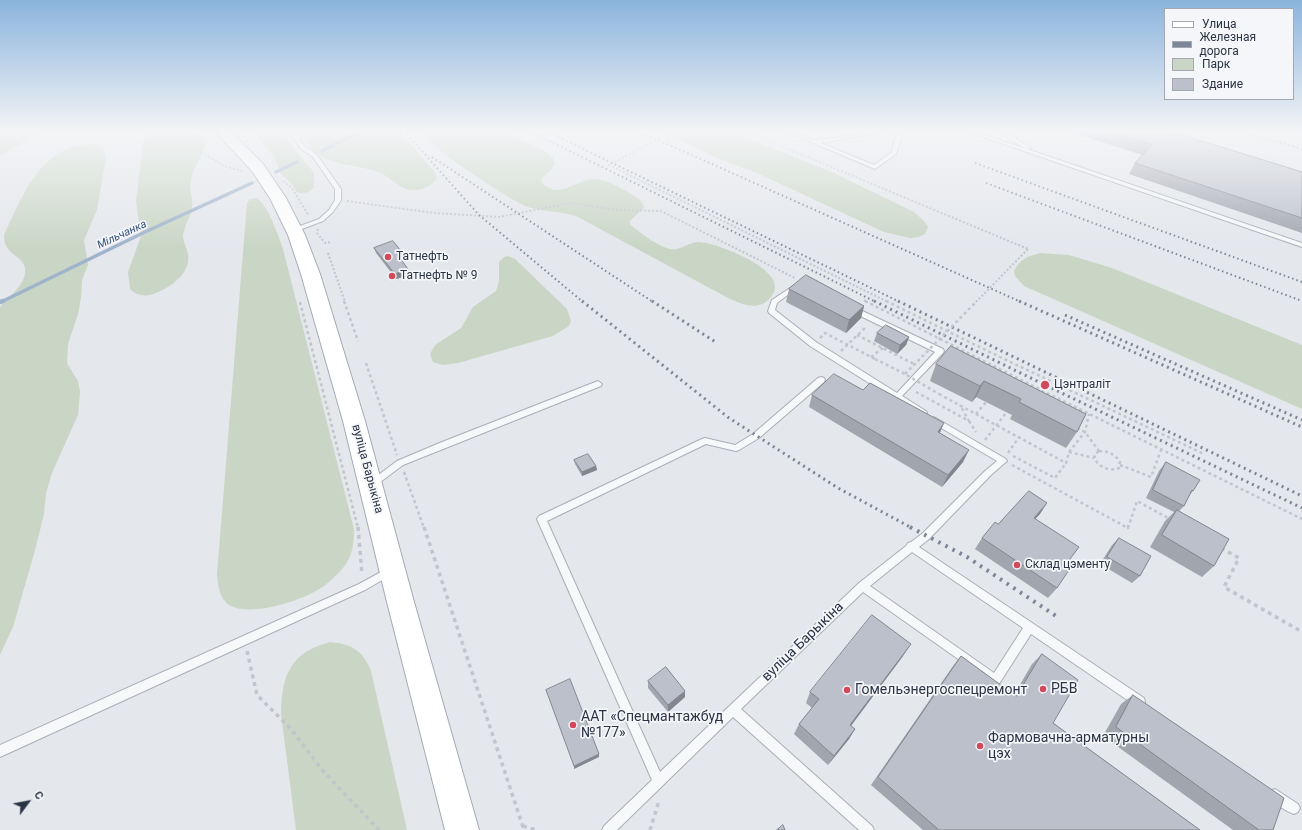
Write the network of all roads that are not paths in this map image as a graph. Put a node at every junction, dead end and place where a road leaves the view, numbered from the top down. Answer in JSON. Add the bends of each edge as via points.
{"nodes":[{"id":1,"x":258,"y":170,"type":"edge"},
{"id":2,"x":325,"y":170,"type":"edge"},
{"id":3,"x":1081,"y":170,"type":"edge"},
{"id":4,"x":304,"y":226,"type":"junction"},
{"id":5,"x":1302,"y":245,"type":"edge"},
{"id":6,"x":802,"y":282,"type":"edge"},
{"id":7,"x":849,"y":307,"type":"edge"},
{"id":8,"x":821,"y":380,"type":"dead end"},
{"id":9,"x":598,"y":384,"type":"dead end"},
{"id":10,"x":898,"y":396,"type":"junction"},
{"id":11,"x":372,"y":484,"type":"junction"},
{"id":12,"x":911,"y":546,"type":"junction"},
{"id":13,"x":392,"y":570,"type":"junction"},
{"id":14,"x":862,"y":586,"type":"junction"},
{"id":15,"x":1030,"y":627,"type":"junction"},
{"id":16,"x":1149,"y":708,"type":"edge"},
{"id":17,"x":734,"y":710,"type":"junction"},
{"id":18,"x":0,"y":751,"type":"edge"},
{"id":19,"x":658,"y":780,"type":"junction"},
{"id":20,"x":1268,"y":790,"type":"edge"},
{"id":21,"x":1294,"y":808,"type":"dead end"},
{"id":22,"x":462,"y":830,"type":"edge"},
{"id":23,"x":608,"y":830,"type":"edge"},
{"id":24,"x":868,"y":830,"type":"edge"}],
"edges":[{"from":1,"to":4,"type":"main road","name":"вуліца Барыкіна","via":[[278,198]]},
{"from":2,"to":4,"type":"lane","via":[[338,189],[338,200],[321,220]]},
{"from":3,"to":5,"type":"lane"},
{"from":4,"to":11,"type":"main road","name":"вуліца Барыкіна","via":[[311,273]]},
{"from":6,"to":10,"type":"lane","via":[[774,302],[771,311],[813,344]]},
{"from":7,"to":10,"type":"lane","via":[[940,351]]},
{"from":8,"to":19,"type":"lane","via":[[756,436],[736,448],[705,442],[542,519]]},
{"from":9,"to":11,"type":"lane","via":[[400,463]]},
{"from":10,"to":12,"type":"lane","name":"вуліца Барыкіна","via":[[932,419],[1005,455],[926,536]]},
{"from":11,"to":13,"type":"main road","name":"вуліца Барыкіна"},
{"from":12,"to":14,"type":"lane","name":"вуліца Барыкіна"},
{"from":12,"to":15,"type":"lane"},
{"from":13,"to":18,"type":"lane","via":[[362,587]]},
{"from":13,"to":22,"type":"main road","name":"вуліца Барыкіна"},
{"from":14,"to":15,"type":"lane","via":[[995,680]]},
{"from":14,"to":17,"type":"lane","name":"вуліца Барыкіна"},
{"from":15,"to":16,"type":"lane"},
{"from":17,"to":19,"type":"lane","name":"вуліца Барыкіна"},
{"from":17,"to":24,"type":"lane"},
{"from":19,"to":23,"type":"lane","name":"вуліца Барыкіна"},
{"from":20,"to":21,"type":"lane"}]}
